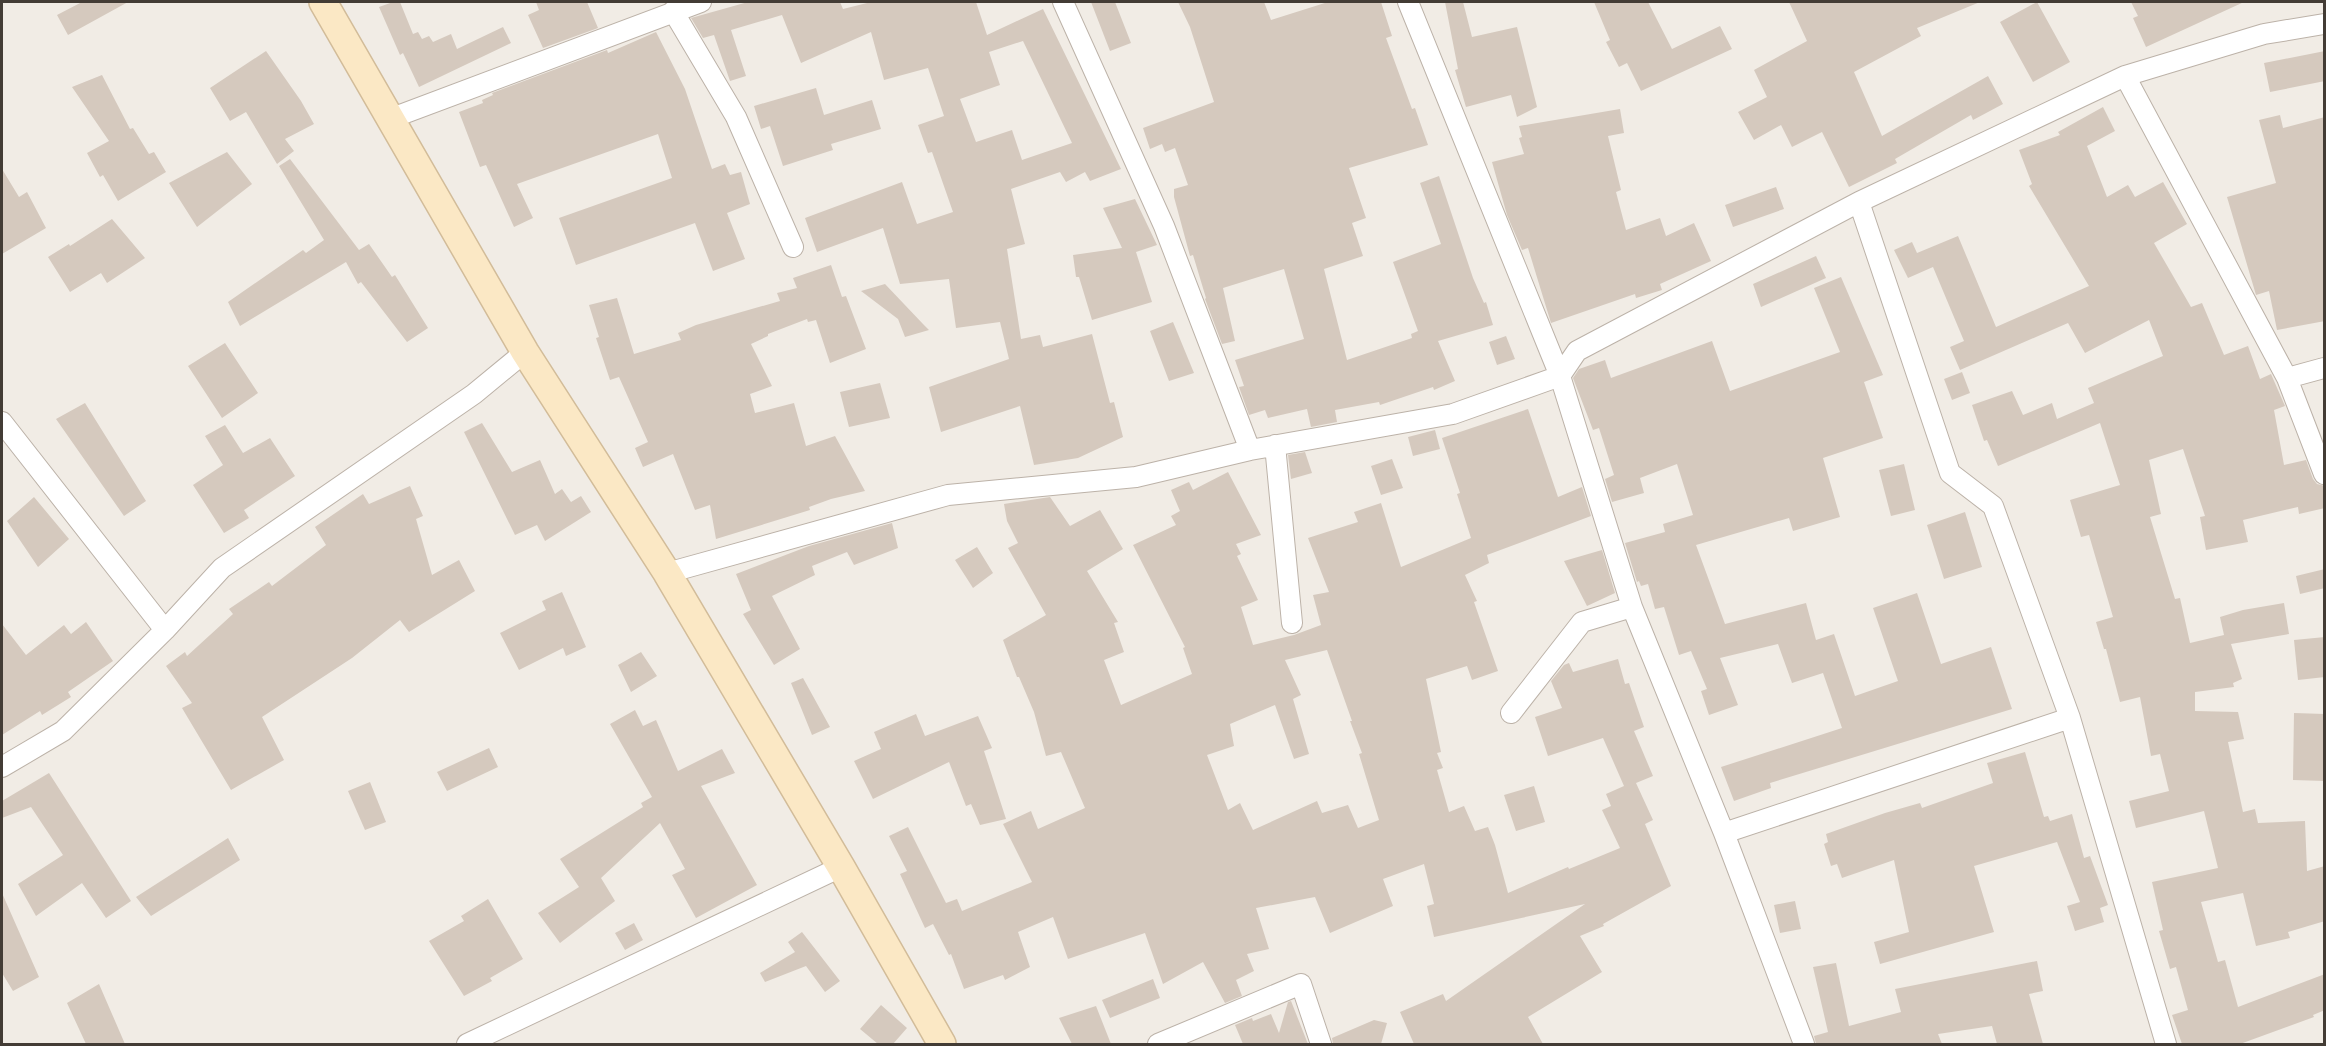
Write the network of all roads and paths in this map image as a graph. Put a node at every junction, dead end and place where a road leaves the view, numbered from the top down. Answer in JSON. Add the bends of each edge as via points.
{"nodes":[{"id":1,"x":323,"y":2,"type":"edge"},
{"id":2,"x":701,"y":2,"type":"edge"},
{"id":3,"x":1063,"y":2,"type":"edge"},
{"id":4,"x":1408,"y":2,"type":"edge"},
{"id":5,"x":673,"y":11,"type":"junction"},
{"id":6,"x":2325,"y":24,"type":"edge"},
{"id":7,"x":2125,"y":76,"type":"junction"},
{"id":8,"x":392,"y":118,"type":"junction"},
{"id":9,"x":1859,"y":202,"type":"junction"},
{"id":10,"x":793,"y":247,"type":"dead end"},
{"id":11,"x":525,"y":352,"type":"junction"},
{"id":12,"x":2325,"y":368,"type":"edge"},
{"id":13,"x":1560,"y":376,"type":"junction"},
{"id":14,"x":2287,"y":378,"type":"junction"},
{"id":15,"x":2,"y":422,"type":"edge"},
{"id":16,"x":1275,"y":445,"type":"junction"},
{"id":17,"x":1250,"y":450,"type":"junction"},
{"id":18,"x":2325,"y":474,"type":"edge"},
{"id":19,"x":667,"y":573,"type":"junction"},
{"id":20,"x":1632,"y":607,"type":"junction"},
{"id":21,"x":1292,"y":623,"type":"dead end"},
{"id":22,"x":165,"y":630,"type":"junction"},
{"id":23,"x":1510,"y":713,"type":"dead end"},
{"id":24,"x":2070,"y":718,"type":"junction"},
{"id":25,"x":2,"y":767,"type":"edge"},
{"id":26,"x":1724,"y":833,"type":"junction"},
{"id":27,"x":841,"y":867,"type":"junction"},
{"id":28,"x":467,"y":1044,"type":"edge"},
{"id":29,"x":942,"y":1044,"type":"edge"},
{"id":30,"x":1158,"y":1044,"type":"edge"},
{"id":31,"x":1321,"y":1044,"type":"edge"},
{"id":32,"x":1804,"y":1044,"type":"edge"},
{"id":33,"x":2166,"y":1044,"type":"edge"}],
"edges":[{"from":1,"to":8,"type":"street"},
{"from":2,"to":5,"type":"street"},
{"from":3,"to":17,"type":"street","via":[[1164,226]]},
{"from":4,"to":13,"type":"street"},
{"from":5,"to":8,"type":"street"},
{"from":5,"to":10,"type":"street","via":[[736,117]]},
{"from":6,"to":7,"type":"street","via":[[2264,34]]},
{"from":7,"to":9,"type":"street"},
{"from":7,"to":14,"type":"street"},
{"from":8,"to":11,"type":"street"},
{"from":9,"to":13,"type":"street","via":[[1576,351]]},
{"from":9,"to":24,"type":"street","via":[[1950,473],[1993,506]]},
{"from":11,"to":19,"type":"street"},
{"from":11,"to":22,"type":"street","via":[[474,394],[222,568]]},
{"from":12,"to":14,"type":"street"},
{"from":13,"to":16,"type":"street","via":[[1453,414]]},
{"from":13,"to":20,"type":"street"},
{"from":14,"to":18,"type":"street"},
{"from":15,"to":22,"type":"street"},
{"from":16,"to":17,"type":"street"},
{"from":16,"to":21,"type":"street"},
{"from":17,"to":19,"type":"street","via":[[1137,477],[948,495]]},
{"from":19,"to":27,"type":"street"},
{"from":20,"to":23,"type":"street","via":[[1582,622]]},
{"from":20,"to":26,"type":"street"},
{"from":22,"to":25,"type":"street","via":[[63,731]]},
{"from":24,"to":26,"type":"street"},
{"from":24,"to":33,"type":"street"},
{"from":26,"to":32,"type":"street"},
{"from":27,"to":28,"type":"street"},
{"from":27,"to":29,"type":"street"},
{"from":30,"to":31,"type":"street","via":[[1301,984]]}]}
